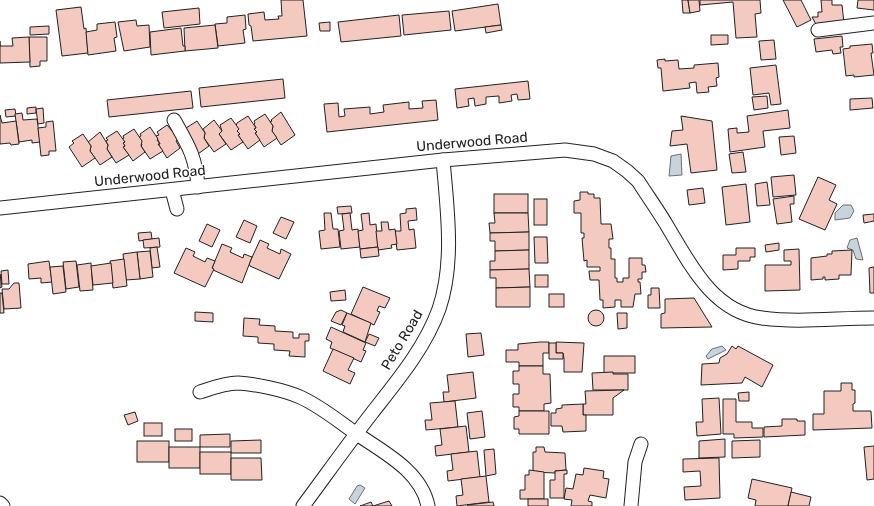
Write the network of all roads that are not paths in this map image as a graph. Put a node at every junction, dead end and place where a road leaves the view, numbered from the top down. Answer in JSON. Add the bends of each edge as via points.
{"nodes":[{"id":1,"x":874,"y":23,"type":"edge"},
{"id":2,"x":818,"y":30,"type":"dead end"},
{"id":3,"x":174,"y":120,"type":"dead end"},
{"id":4,"x":443,"y":160,"type":"junction"},
{"id":5,"x":198,"y":187,"type":"junction"},
{"id":6,"x":172,"y":190,"type":"junction"},
{"id":7,"x":0,"y":208,"type":"edge"},
{"id":8,"x":177,"y":209,"type":"dead end"},
{"id":9,"x":874,"y":318,"type":"edge"},
{"id":10,"x":200,"y":392,"type":"dead end"},
{"id":11,"x":356,"y":434,"type":"junction"},
{"id":12,"x":641,"y":444,"type":"dead end"},
{"id":13,"x":0,"y":503,"type":"edge"},
{"id":14,"x":3,"y":506,"type":"edge"},
{"id":15,"x":303,"y":506,"type":"edge"},
{"id":16,"x":428,"y":506,"type":"edge"},
{"id":17,"x":631,"y":506,"type":"edge"}],
"edges":[{"from":1,"to":2,"type":"street"},
{"from":3,"to":5,"type":"street","via":[[193,154]]},
{"from":4,"to":5,"type":"street","name":"Underwood Road"},
{"from":4,"to":9,"type":"street","name":"Underwood Road","via":[[565,150],[594,154],[612,161],[638,181],[698,275],[716,297],[728,306],[742,314],[780,320]]},
{"from":4,"to":11,"type":"street","name":"Peto Road","via":[[450,234],[445,284],[439,308],[426,337],[405,370]]},
{"from":5,"to":6,"type":"street","name":"Underwood Road"},
{"from":6,"to":7,"type":"street","name":"Underwood Road"},
{"from":6,"to":8,"type":"street"},
{"from":10,"to":11,"type":"street","via":[[216,386],[237,383],[300,397],[327,412]]},
{"from":11,"to":15,"type":"street","name":"Peto Road"},
{"from":11,"to":16,"type":"street","via":[[380,448],[403,467],[419,486]]},
{"from":12,"to":17,"type":"street","via":[[635,462]]},
{"from":13,"to":14,"type":"street"}]}
